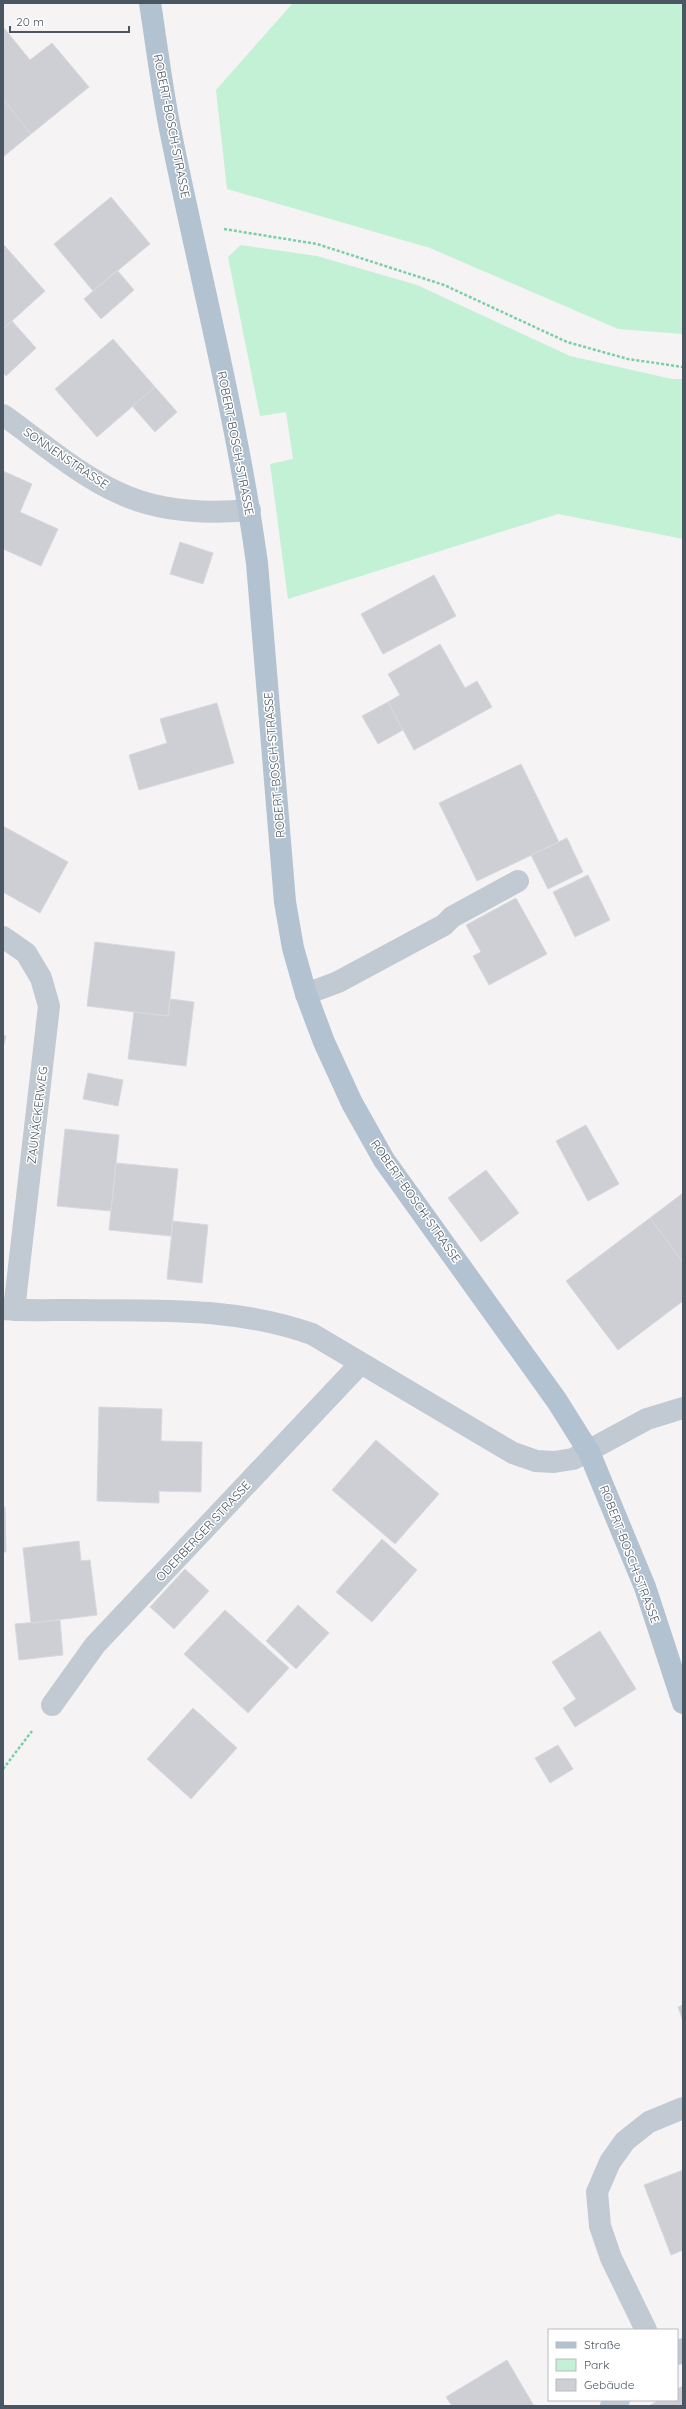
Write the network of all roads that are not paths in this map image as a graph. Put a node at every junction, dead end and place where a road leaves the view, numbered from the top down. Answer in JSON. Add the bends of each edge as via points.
{"nodes":[{"id":1,"x":150,"y":3,"type":"edge"},
{"id":2,"x":3,"y":414,"type":"edge"},
{"id":3,"x":250,"y":510,"type":"junction"},
{"id":4,"x":518,"y":881,"type":"dead end"},
{"id":5,"x":3,"y":937,"type":"edge"},
{"id":6,"x":306,"y":994,"type":"junction"},
{"id":7,"x":8,"y":1309,"type":"edge"},
{"id":8,"x":361,"y":1363,"type":"junction"},
{"id":9,"x":683,"y":1408,"type":"edge"},
{"id":10,"x":589,"y":1452,"type":"junction"},
{"id":11,"x":683,"y":1703,"type":"edge"},
{"id":12,"x":52,"y":1705,"type":"road end"},
{"id":13,"x":683,"y":2108,"type":"edge"},
{"id":14,"x":646,"y":2329,"type":"edge"}],
"edges":[{"from":1,"to":3,"type":"main road","name":"ROBERT-BOSCH-STRASSE","via":[[170,133]]},
{"from":2,"to":3,"type":"street","name":"SONNENSTRASSE","via":[[119,494],[185,510],[220,513]]},
{"from":3,"to":6,"type":"main road","name":"ROBERT-BOSCH-STRASSE","via":[[257,563],[285,902],[293,948]]},
{"from":4,"to":6,"type":"street","via":[[452,917],[444,925],[338,982]]},
{"from":5,"to":7,"type":"street","name":"ZAUNÄCKERWEG","via":[[26,953],[41,978],[49,1006]]},
{"from":6,"to":10,"type":"main road","name":"ROBERT-BOSCH-STRASSE","via":[[324,1042],[352,1103],[384,1160],[557,1401]]},
{"from":7,"to":8,"type":"street","via":[[195,1311],[244,1315],[280,1322],[312,1334]]},
{"from":8,"to":10,"type":"street","via":[[513,1453],[536,1461],[554,1462],[573,1459]]},
{"from":8,"to":12,"type":"street","name":"ODERBERGER STRASSE","via":[[95,1645]]},
{"from":9,"to":10,"type":"street","via":[[647,1419]]},
{"from":10,"to":11,"type":"main road","name":"ROBERT-BOSCH-STRASSE","via":[[645,1587]]},
{"from":13,"to":14,"type":"street","via":[[649,2122],[625,2141],[610,2162],[597,2192],[600,2226],[610,2258]]}]}
